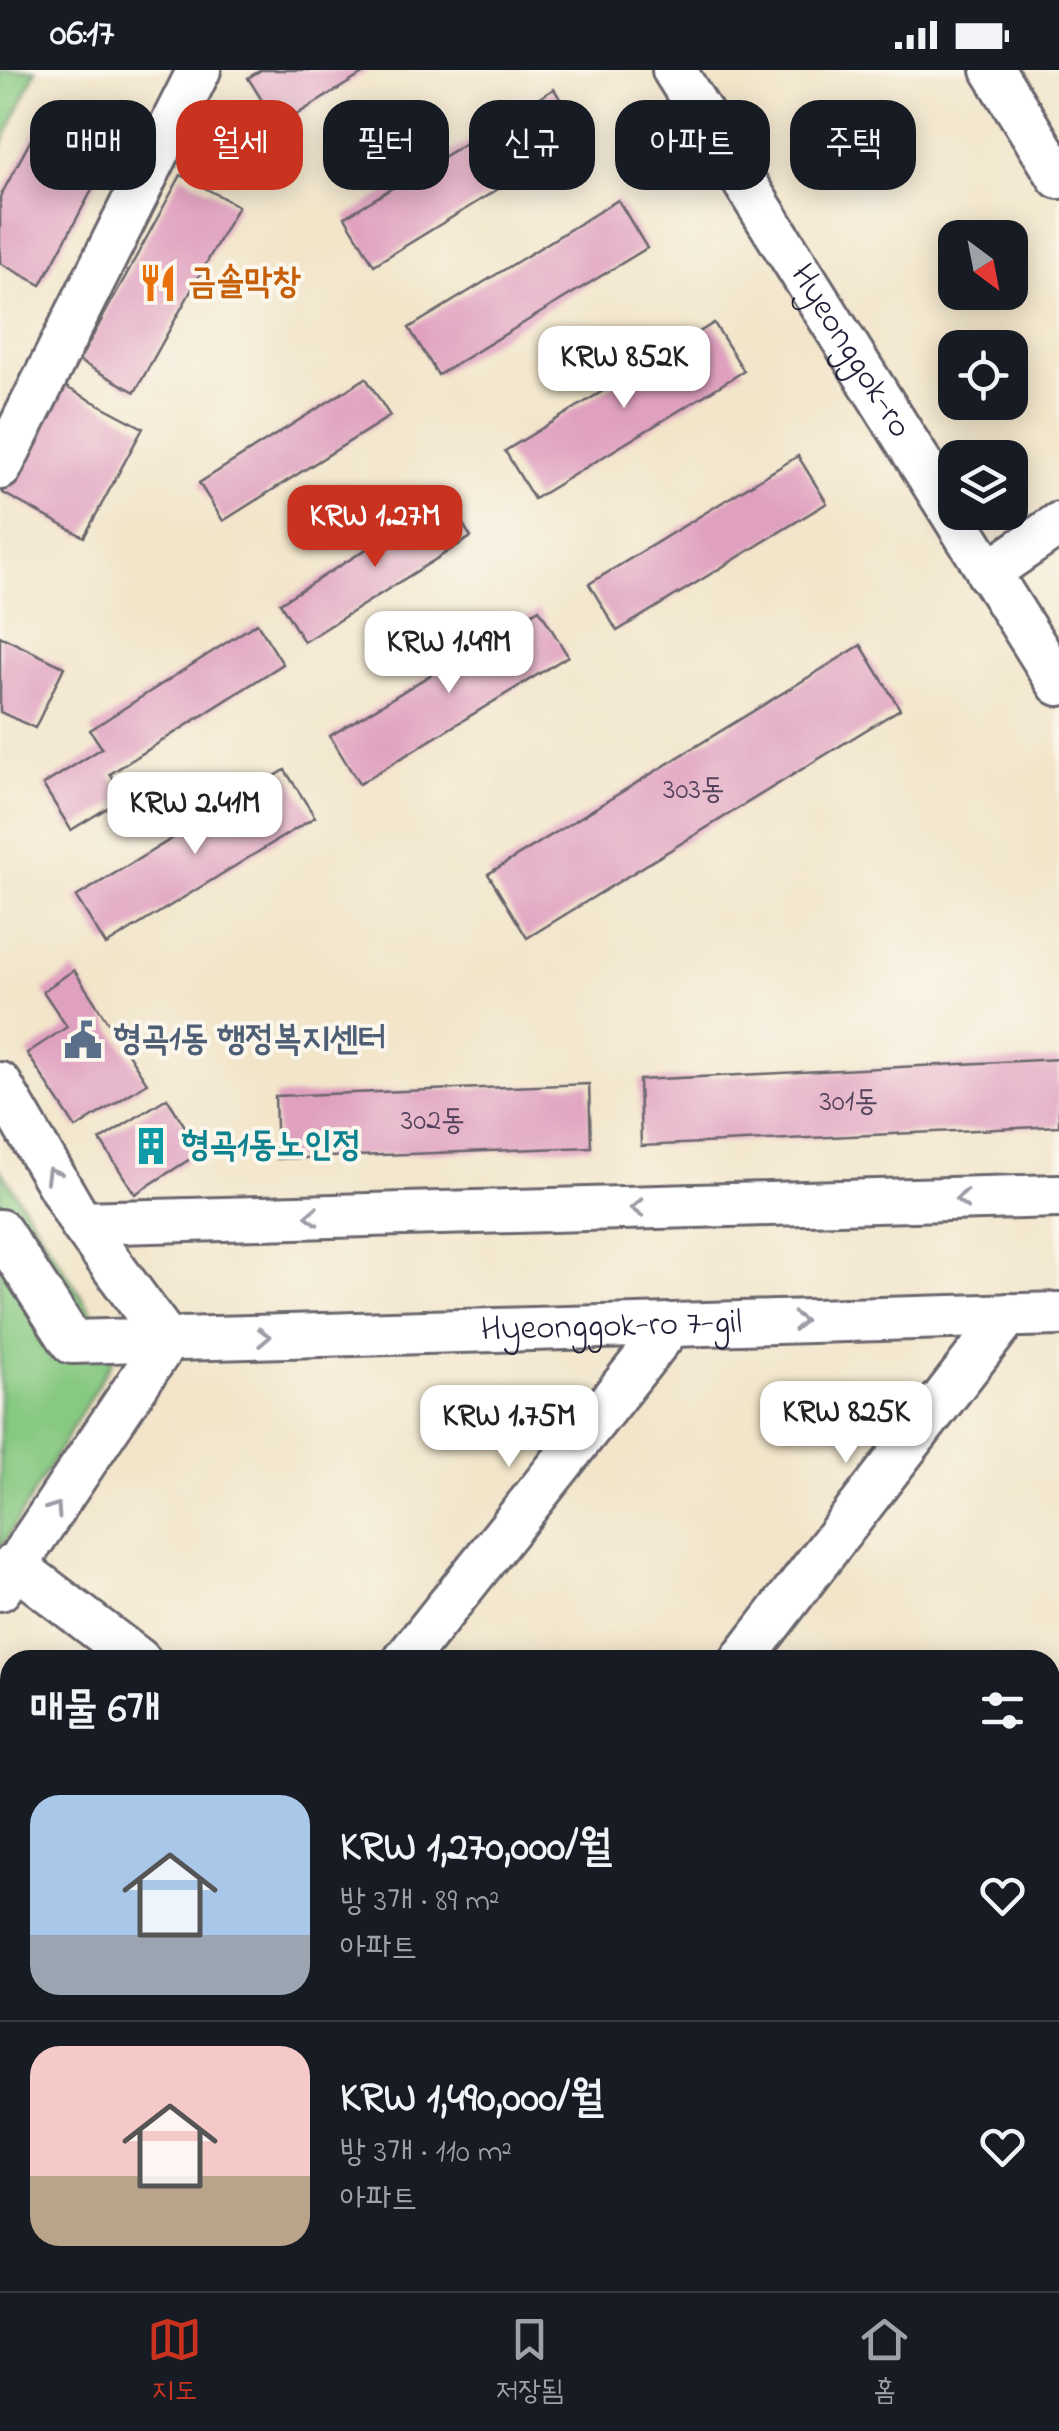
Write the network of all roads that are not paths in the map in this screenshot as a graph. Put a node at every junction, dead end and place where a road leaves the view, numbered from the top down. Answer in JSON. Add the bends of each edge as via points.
{"nodes":[{"id":1,"x":199,"y":70,"type":"edge"},
{"id":2,"x":674,"y":70,"type":"edge"},
{"id":3,"x":993,"y":70,"type":"edge"},
{"id":4,"x":1059,"y":177,"type":"edge"},
{"id":5,"x":0,"y":468,"type":"edge"},
{"id":6,"x":1059,"y":524,"type":"edge"},
{"id":7,"x":988,"y":572,"type":"junction"},
{"id":8,"x":1059,"y":684,"type":"edge"},
{"id":9,"x":0,"y":1084,"type":"edge"},
{"id":10,"x":1059,"y":1196,"type":"edge"},
{"id":11,"x":80,"y":1223,"type":"junction"},
{"id":12,"x":0,"y":1232,"type":"edge"},
{"id":13,"x":1059,"y":1314,"type":"edge"},
{"id":14,"x":1008,"y":1316,"type":"junction"},
{"id":15,"x":671,"y":1325,"type":"junction"},
{"id":16,"x":167,"y":1340,"type":"junction"},
{"id":17,"x":7,"y":1577,"type":"edge"},
{"id":18,"x":123,"y":1650,"type":"edge"},
{"id":19,"x":412,"y":1650,"type":"edge"},
{"id":20,"x":750,"y":1650,"type":"edge"}],
"edges":[{"from":1,"to":5,"type":"street"},
{"from":2,"to":7,"type":"street","name":"Hyeonggok-ro"},
{"from":3,"to":4,"type":"street"},
{"from":6,"to":7,"type":"street"},
{"from":7,"to":8,"type":"street","name":"Hyeonggok-ro"},
{"from":11,"to":9,"type":"street","one_way":true},
{"from":10,"to":11,"type":"street","one_way":true},
{"from":11,"to":16,"type":"street"},
{"from":12,"to":16,"type":"street","name":"Hyeonggok-ro 7-gil","via":[[72,1342]]},
{"from":13,"to":14,"type":"street","name":"Hyeonggok-ro 7-gil"},
{"from":15,"to":14,"type":"street","name":"Hyeonggok-ro 7-gil","one_way":true},
{"from":14,"to":20,"type":"street"},
{"from":16,"to":15,"type":"street","name":"Hyeonggok-ro 7-gil","one_way":true},
{"from":15,"to":19,"type":"street"},
{"from":17,"to":16,"type":"street","one_way":true},
{"from":17,"to":18,"type":"street"}]}
